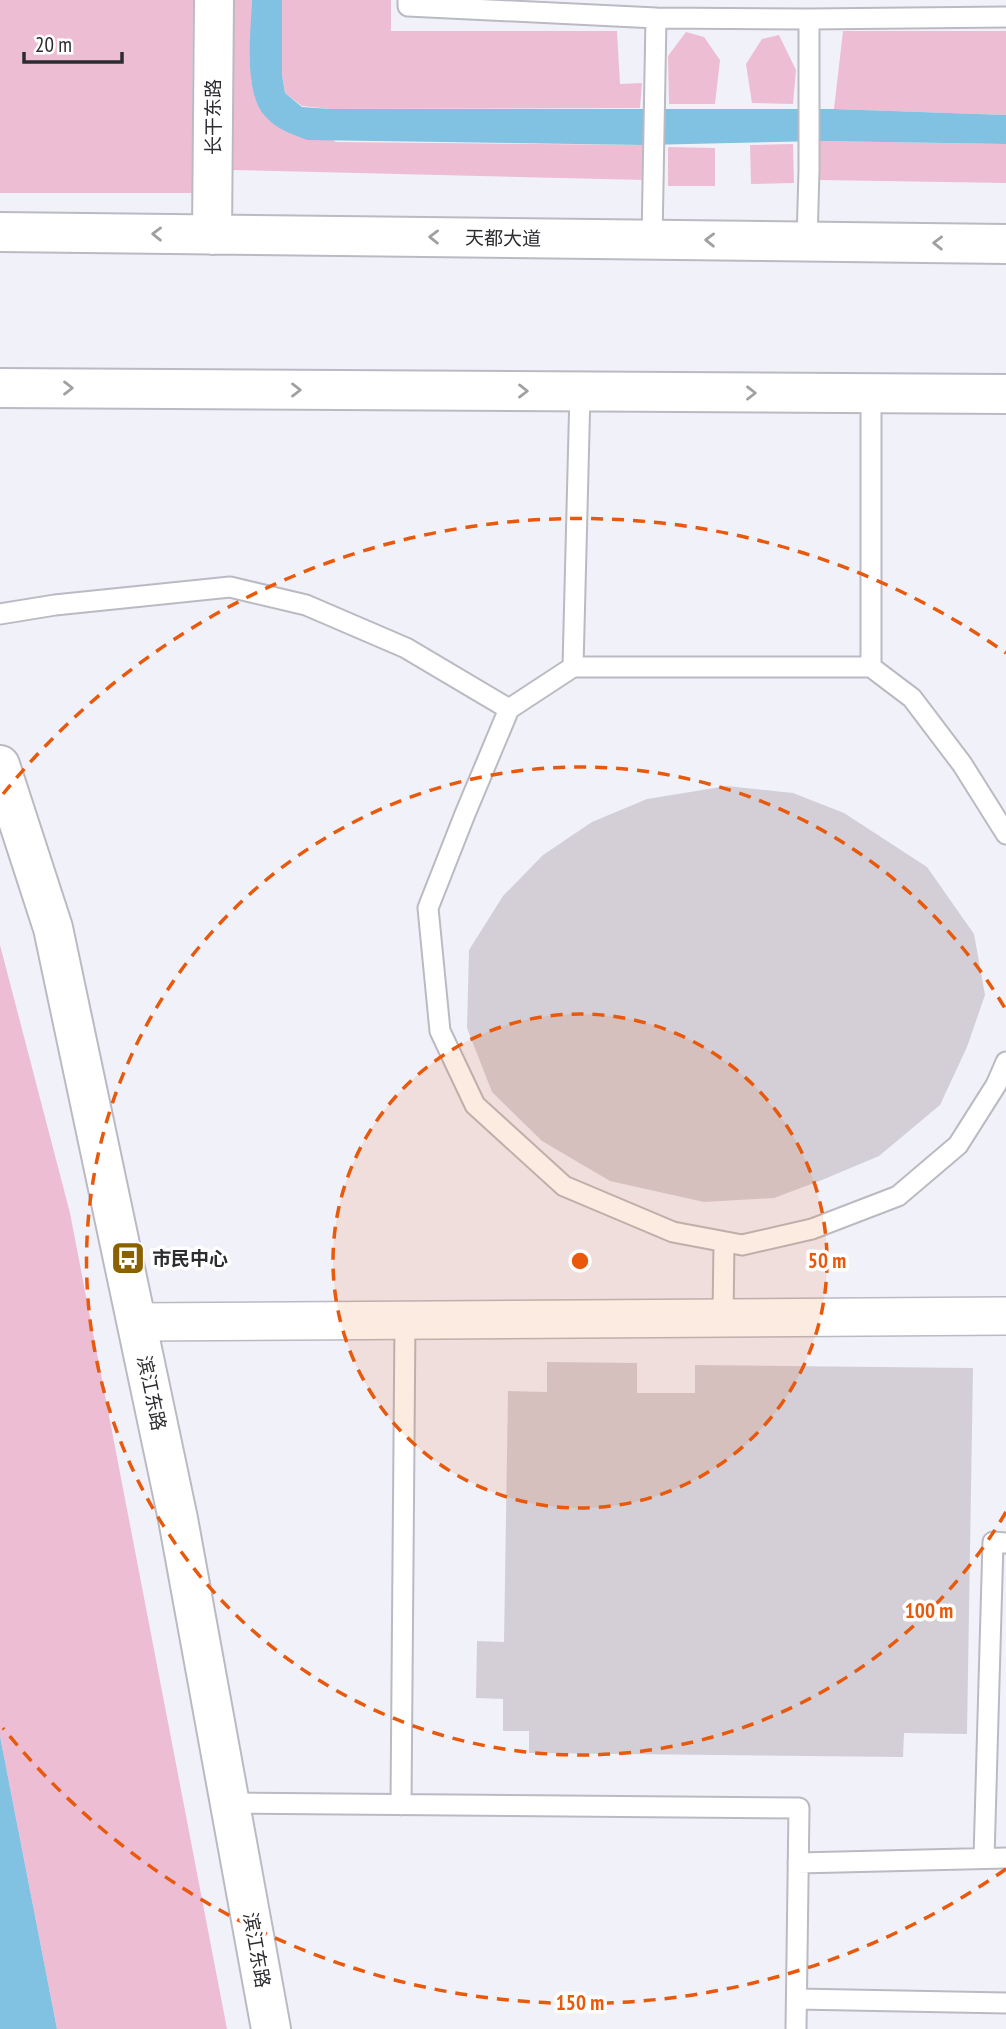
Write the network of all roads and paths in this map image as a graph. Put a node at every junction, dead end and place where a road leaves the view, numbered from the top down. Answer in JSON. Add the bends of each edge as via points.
{"nodes":[{"id":1,"x":214,"y":0,"type":"edge"},
{"id":2,"x":408,"y":0,"type":"edge"},
{"id":3,"x":1006,"y":17,"type":"edge"},
{"id":4,"x":656,"y":18,"type":"junction"},
{"id":5,"x":809,"y":19,"type":"junction"},
{"id":6,"x":0,"y":233,"type":"edge"},
{"id":7,"x":212,"y":235,"type":"junction"},
{"id":8,"x":652,"y":240,"type":"junction"},
{"id":9,"x":807,"y":242,"type":"junction"},
{"id":10,"x":1006,"y":244,"type":"edge"},
{"id":11,"x":0,"y":388,"type":"edge"},
{"id":12,"x":580,"y":392,"type":"junction"},
{"id":13,"x":871,"y":393,"type":"junction"},
{"id":14,"x":1006,"y":394,"type":"edge"},
{"id":15,"x":0,"y":614,"type":"edge"},
{"id":16,"x":572,"y":667,"type":"junction"},
{"id":17,"x":871,"y":667,"type":"junction"},
{"id":18,"x":509,"y":709,"type":"junction"},
{"id":19,"x":0,"y":765,"type":"edge"},
{"id":20,"x":1006,"y":834,"type":"edge"},
{"id":21,"x":1006,"y":1062,"type":"edge"},
{"id":22,"x":724,"y":1242,"type":"junction"},
{"id":23,"x":1006,"y":1316,"type":"edge"},
{"id":24,"x":723,"y":1318,"type":"junction"},
{"id":25,"x":405,"y":1320,"type":"junction"},
{"id":26,"x":137,"y":1322,"type":"junction"},
{"id":27,"x":1006,"y":1543,"type":"edge"},
{"id":28,"x":230,"y":1803,"type":"junction"},
{"id":29,"x":401,"y":1805,"type":"junction"},
{"id":30,"x":984,"y":1858,"type":"junction"},
{"id":31,"x":1006,"y":1858,"type":"edge"},
{"id":32,"x":798,"y":1863,"type":"junction"},
{"id":33,"x":797,"y":1999,"type":"junction"},
{"id":34,"x":1006,"y":2003,"type":"edge"},
{"id":35,"x":271,"y":2029,"type":"edge"},
{"id":36,"x":796,"y":2029,"type":"edge"}],
"edges":[{"from":1,"to":7,"type":"street","name":"长干东路"},
{"from":2,"to":4,"type":"lane","via":[[408,6]]},
{"from":3,"to":5,"type":"lane"},
{"from":4,"to":5,"type":"lane"},
{"from":4,"to":8,"type":"lane"},
{"from":5,"to":9,"type":"lane"},
{"from":7,"to":6,"type":"street","name":"天都大道","one_way":true},
{"from":8,"to":7,"type":"street","name":"天都大道","one_way":true},
{"from":9,"to":8,"type":"street","name":"天都大道","one_way":true},
{"from":10,"to":9,"type":"street","name":"天都大道","one_way":true},
{"from":11,"to":12,"type":"street","one_way":true},
{"from":12,"to":13,"type":"street","one_way":true},
{"from":12,"to":16,"type":"lane"},
{"from":13,"to":14,"type":"street"},
{"from":13,"to":17,"type":"lane"},
{"from":15,"to":18,"type":"lane","via":[[230,587],[306,605],[407,648]]},
{"from":16,"to":17,"type":"lane"},
{"from":16,"to":18,"type":"lane"},
{"from":17,"to":20,"type":"lane","via":[[912,698],[962,764]]},
{"from":18,"to":22,"type":"lane","via":[[428,908],[440,1031],[475,1105],[565,1186],[673,1232]]},
{"from":19,"to":26,"type":"street","name":"滨江东路","via":[[53,928]]},
{"from":21,"to":22,"type":"lane","via":[[958,1145],[898,1196],[812,1229],[742,1245]]},
{"from":22,"to":24,"type":"lane"},
{"from":23,"to":24,"type":"street"},
{"from":24,"to":25,"type":"street"},
{"from":25,"to":26,"type":"street"},
{"from":25,"to":29,"type":"lane"},
{"from":26,"to":28,"type":"street","name":"滨江东路"},
{"from":27,"to":30,"type":"lane","via":[[993,1542]]},
{"from":28,"to":29,"type":"lane"},
{"from":28,"to":35,"type":"street","name":"滨江东路"},
{"from":29,"to":32,"type":"lane","via":[[799,1808]]},
{"from":30,"to":31,"type":"lane"},
{"from":30,"to":32,"type":"lane"},
{"from":32,"to":33,"type":"lane"},
{"from":33,"to":34,"type":"lane"},
{"from":33,"to":36,"type":"lane"}]}
